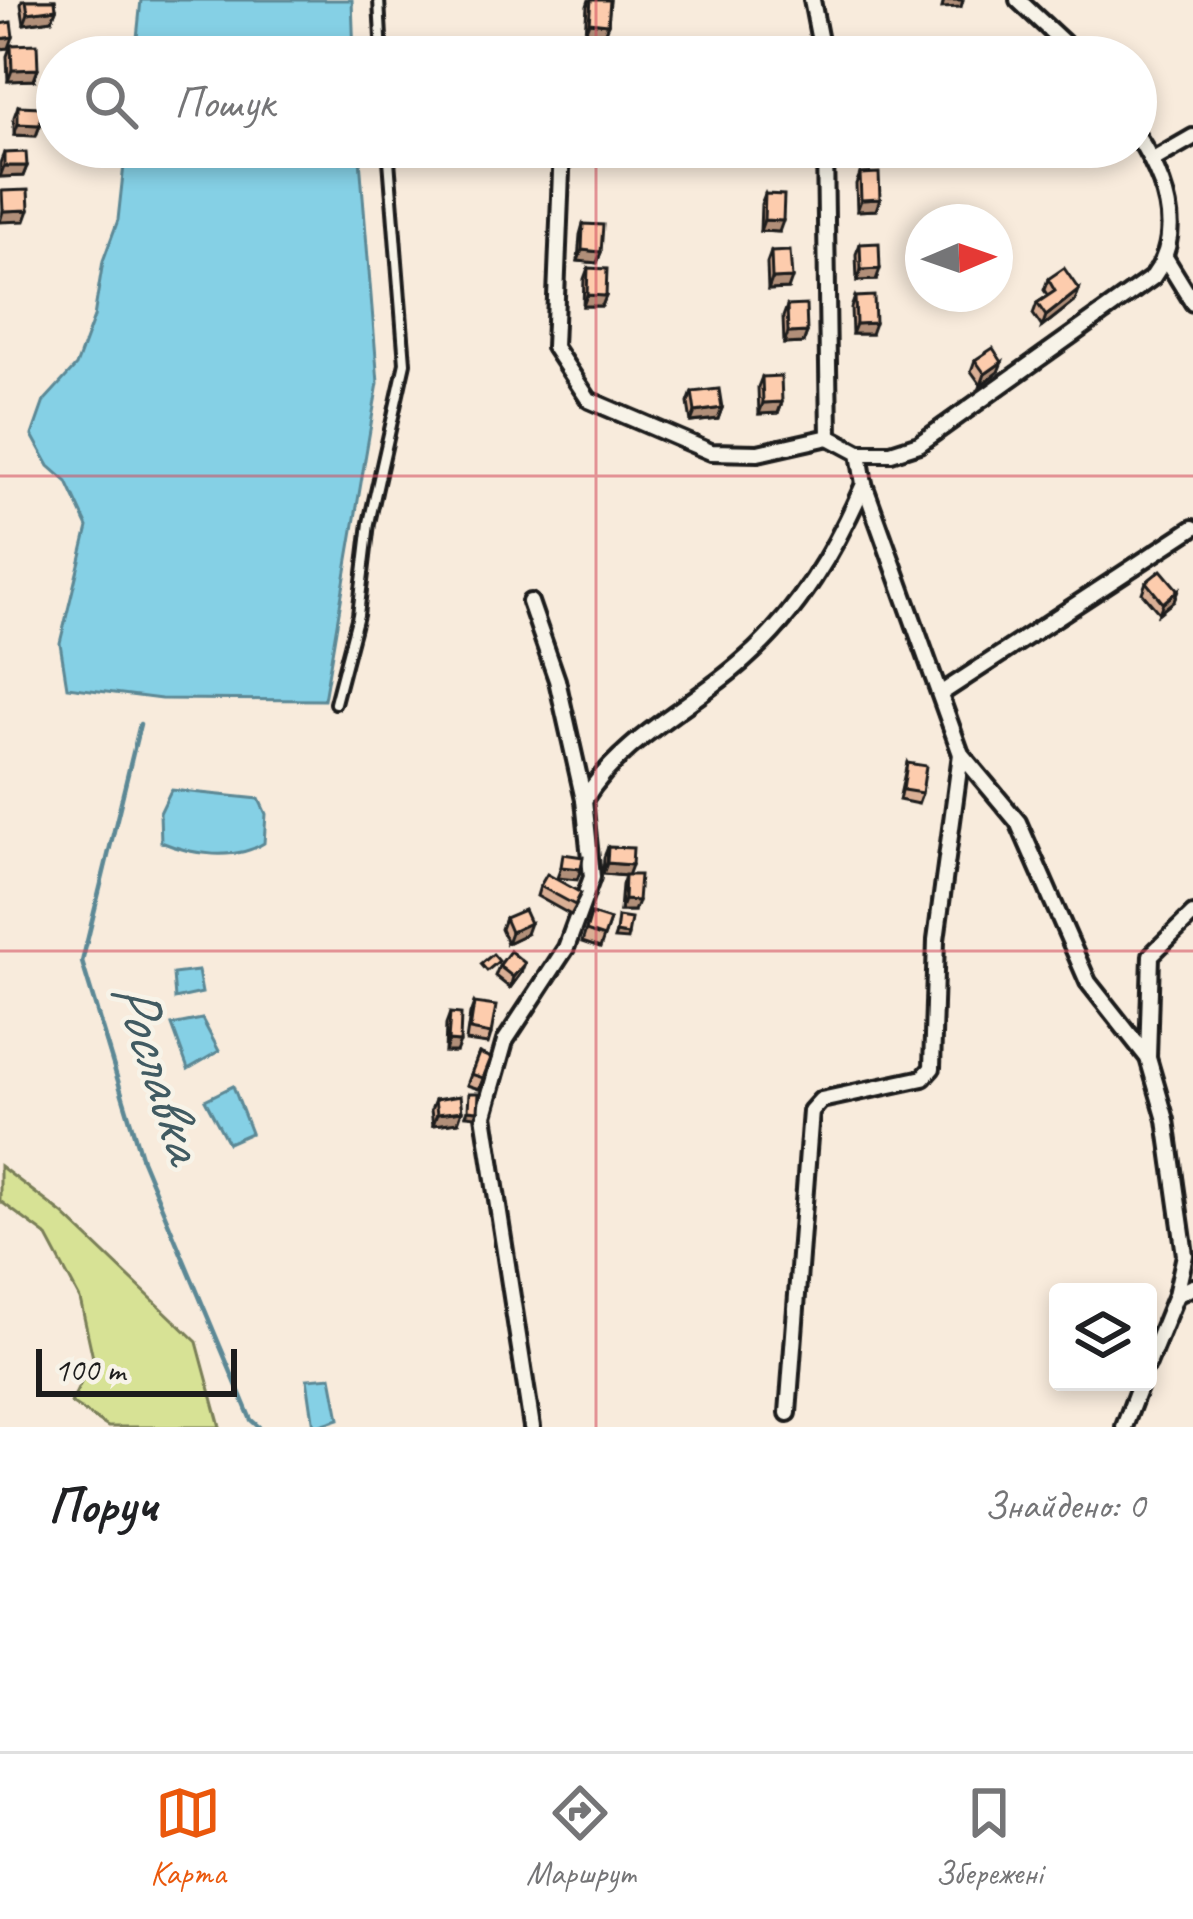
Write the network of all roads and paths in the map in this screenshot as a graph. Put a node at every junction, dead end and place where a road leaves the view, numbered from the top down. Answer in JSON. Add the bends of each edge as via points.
{"nodes":[{"id":1,"x":379,"y":0,"type":"edge"},
{"id":2,"x":812,"y":0,"type":"edge"},
{"id":3,"x":1018,"y":0,"type":"edge"},
{"id":4,"x":381,"y":36,"type":"edge"},
{"id":5,"x":819,"y":36,"type":"edge"},
{"id":6,"x":1060,"y":36,"type":"edge"},
{"id":7,"x":1193,"y":137,"type":"edge"},
{"id":8,"x":1157,"y":158,"type":"edge"},
{"id":9,"x":390,"y":168,"type":"edge"},
{"id":10,"x":561,"y":168,"type":"edge"},
{"id":11,"x":824,"y":168,"type":"edge"},
{"id":12,"x":1156,"y":168,"type":"edge"},
{"id":13,"x":1166,"y":259,"type":"junction"},
{"id":14,"x":1193,"y":303,"type":"edge"},
{"id":15,"x":829,"y":436,"type":"junction"},
{"id":16,"x":860,"y":453,"type":"junction"},
{"id":17,"x":864,"y":484,"type":"junction"},
{"id":18,"x":1193,"y":528,"type":"edge"},
{"id":19,"x":530,"y":602,"type":"dead end"},
{"id":20,"x":940,"y":694,"type":"junction"},
{"id":21,"x":334,"y":704,"type":"dead end"},
{"id":22,"x":961,"y":754,"type":"junction"},
{"id":23,"x":584,"y":800,"type":"junction"},
{"id":24,"x":1193,"y":914,"type":"edge"},
{"id":25,"x":1148,"y":1058,"type":"junction"},
{"id":26,"x":1193,"y":1287,"type":"edge"},
{"id":27,"x":1176,"y":1294,"type":"junction"},
{"id":28,"x":1157,"y":1342,"type":"edge"},
{"id":29,"x":1138,"y":1391,"type":"edge"},
{"id":30,"x":788,"y":1413,"type":"dead end"},
{"id":31,"x":532,"y":1427,"type":"edge"},
{"id":32,"x":1124,"y":1427,"type":"edge"}],
"edges":[{"from":1,"to":4,"type":"lane"},
{"from":2,"to":5,"type":"street"},
{"from":3,"to":6,"type":"street"},
{"from":7,"to":8,"type":"street"},
{"from":9,"to":21,"type":"lane","via":[[405,363]]},
{"from":10,"to":15,"type":"street","via":[[554,347],[589,400],[711,452],[758,453]]},
{"from":11,"to":15,"type":"street"},
{"from":12,"to":13,"type":"street","via":[[1167,197]]},
{"from":13,"to":14,"type":"street"},
{"from":13,"to":16,"type":"street","via":[[1134,293],[919,444]]},
{"from":15,"to":16,"type":"street"},
{"from":16,"to":17,"type":"street"},
{"from":17,"to":20,"type":"street"},
{"from":17,"to":23,"type":"street","via":[[806,593],[745,660],[635,741]]},
{"from":18,"to":20,"type":"street"},
{"from":19,"to":23,"type":"street"},
{"from":20,"to":22,"type":"street"},
{"from":22,"to":25,"type":"street","via":[[1018,822],[1088,982]]},
{"from":22,"to":30,"type":"street","via":[[936,940],[932,1068],[923,1078],[821,1100],[811,1111]]},
{"from":23,"to":31,"type":"street","via":[[592,877],[566,948],[505,1041],[484,1115]]},
{"from":24,"to":25,"type":"street","via":[[1151,955]]},
{"from":25,"to":27,"type":"street","via":[[1166,1120],[1184,1248]]},
{"from":26,"to":27,"type":"street"},
{"from":27,"to":28,"type":"street"},
{"from":29,"to":32,"type":"street"}]}
